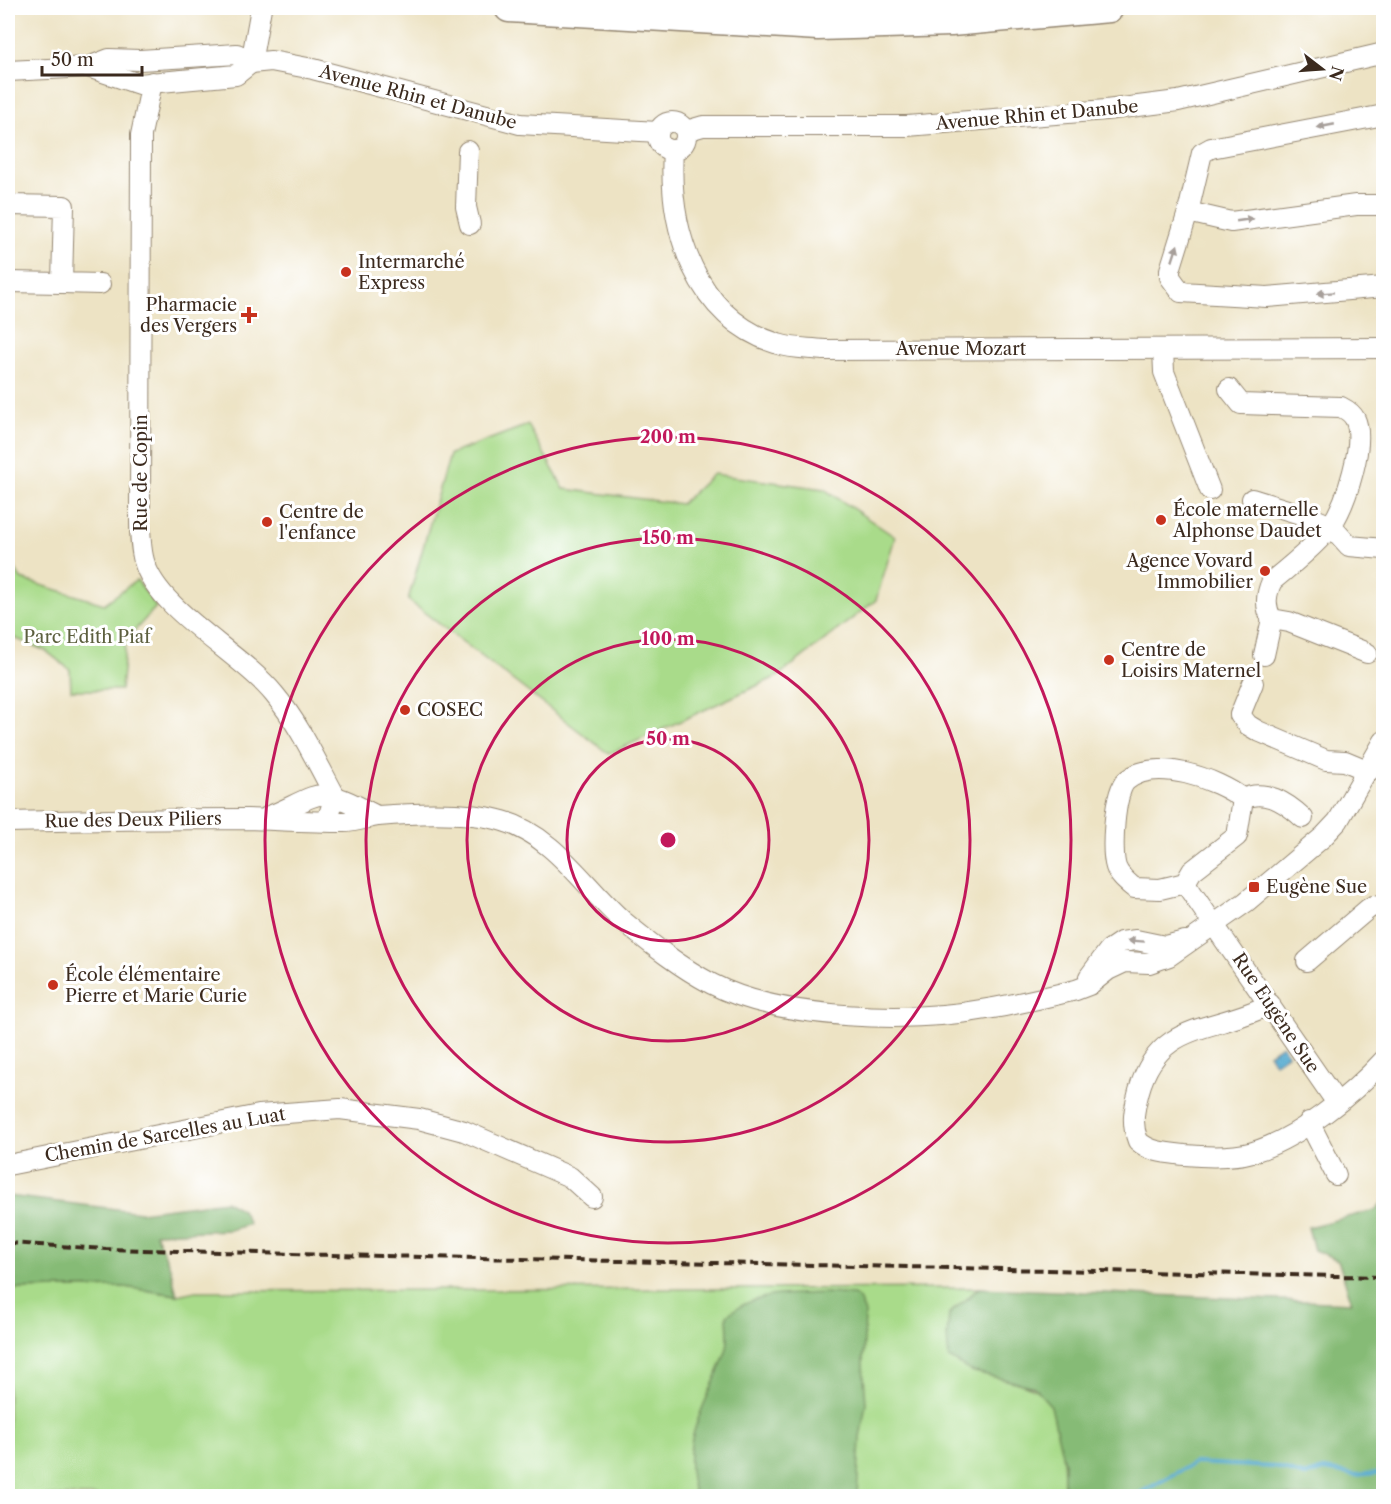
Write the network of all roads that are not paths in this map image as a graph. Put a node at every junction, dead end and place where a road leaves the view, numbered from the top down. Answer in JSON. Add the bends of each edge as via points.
{"nodes":[{"id":1,"x":261,"y":8,"type":"edge"},
{"id":2,"x":509,"y":8,"type":"edge"},
{"id":3,"x":784,"y":8,"type":"edge"},
{"id":4,"x":941,"y":8,"type":"edge"},
{"id":5,"x":1109,"y":8,"type":"edge"},
{"id":6,"x":1383,"y":53,"type":"edge"},
{"id":7,"x":140,"y":60,"type":"junction"},
{"id":8,"x":251,"y":63,"type":"junction"},
{"id":9,"x":88,"y":67,"type":"junction"},
{"id":10,"x":8,"y":71,"type":"edge"},
{"id":11,"x":127,"y":82,"type":"junction"},
{"id":12,"x":152,"y":82,"type":"junction"},
{"id":13,"x":1383,"y":115,"type":"edge"},
{"id":14,"x":686,"y":131,"type":"junction"},
{"id":15,"x":658,"y":132,"type":"junction"},
{"id":16,"x":141,"y":135,"type":"junction"},
{"id":17,"x":673,"y":150,"type":"junction"},
{"id":18,"x":468,"y":151,"type":"dead end"},
{"id":19,"x":8,"y":205,"type":"edge"},
{"id":20,"x":1383,"y":205,"type":"edge"},
{"id":21,"x":1188,"y":212,"type":"junction"},
{"id":22,"x":470,"y":224,"type":"dead end"},
{"id":23,"x":8,"y":282,"type":"edge"},
{"id":24,"x":62,"y":284,"type":"junction"},
{"id":25,"x":100,"y":284,"type":"dead end"},
{"id":26,"x":1383,"y":286,"type":"edge"},
{"id":27,"x":1383,"y":348,"type":"edge"},
{"id":28,"x":1163,"y":349,"type":"junction"},
{"id":29,"x":1235,"y":396,"type":"dead end"},
{"id":30,"x":1210,"y":490,"type":"dead end"},
{"id":31,"x":1252,"y":499,"type":"dead end"},
{"id":32,"x":1331,"y":526,"type":"junction"},
{"id":33,"x":1383,"y":549,"type":"edge"},
{"id":34,"x":1272,"y":619,"type":"junction"},
{"id":35,"x":1367,"y":653,"type":"dead end"},
{"id":36,"x":1264,"y":655,"type":"dead end"},
{"id":37,"x":1253,"y":683,"type":"dead end"},
{"id":38,"x":1383,"y":741,"type":"edge"},
{"id":39,"x":308,"y":745,"type":"junction"},
{"id":40,"x":1369,"y":771,"type":"junction"},
{"id":41,"x":313,"y":796,"type":"junction"},
{"id":42,"x":335,"y":796,"type":"junction"},
{"id":43,"x":1243,"y":799,"type":"junction"},
{"id":44,"x":378,"y":816,"type":"junction"},
{"id":45,"x":1303,"y":818,"type":"dead end"},
{"id":46,"x":259,"y":820,"type":"junction"},
{"id":47,"x":327,"y":821,"type":"junction"},
{"id":48,"x":8,"y":822,"type":"edge"},
{"id":49,"x":1185,"y":883,"type":"junction"},
{"id":50,"x":1383,"y":908,"type":"edge"},
{"id":51,"x":1215,"y":924,"type":"junction"},
{"id":52,"x":1307,"y":961,"type":"dead end"},
{"id":53,"x":1270,"y":1004,"type":"junction"},
{"id":54,"x":1383,"y":1060,"type":"edge"},
{"id":55,"x":1337,"y":1103,"type":"junction"},
{"id":56,"x":1309,"y":1122,"type":"junction"},
{"id":57,"x":8,"y":1165,"type":"edge"},
{"id":58,"x":1336,"y":1175,"type":"dead end"},
{"id":59,"x":592,"y":1197,"type":"dead end"}],
"edges":[{"from":1,"to":8,"type":"street"},
{"from":2,"to":5,"type":"highway","via":[[818,26],[951,22]]},
{"from":3,"to":4,"type":"highway"},
{"from":6,"to":14,"type":"street","name":"Avenue Rhin et Danube","via":[[1178,101],[1106,110],[917,126],[703,126]]},
{"from":7,"to":8,"type":"street","via":[[237,54]]},
{"from":7,"to":9,"type":"street","via":[[109,59]]},
{"from":7,"to":11,"type":"street"},
{"from":7,"to":12,"type":"street"},
{"from":8,"to":12,"type":"street","via":[[236,75]]},
{"from":8,"to":15,"type":"street","name":"Avenue Rhin et Danube","via":[[271,61],[313,69],[520,124]]},
{"from":9,"to":10,"type":"street"},
{"from":9,"to":11,"type":"street"},
{"from":11,"to":12,"type":"street"},
{"from":11,"to":16,"type":"street","name":"Rue de Copin"},
{"from":12,"to":16,"type":"street","name":"Rue de Copin"},
{"from":13,"to":21,"type":"street","one_way":true,"via":[[1212,148],[1202,153]]},
{"from":14,"to":15,"type":"street","via":[[678,122],[669,122]]},
{"from":14,"to":17,"type":"street","via":[[684,144]]},
{"from":15,"to":17,"type":"street","via":[[661,145]]},
{"from":16,"to":39,"type":"street","name":"Rue de Copin","via":[[140,516],[144,562],[161,591],[274,693]]},
{"from":17,"to":28,"type":"street","name":"Avenue Mozart","via":[[677,222],[689,263],[716,306],[749,331],[779,345],[824,350]]},
{"from":18,"to":22,"type":"street","via":[[466,207]]},
{"from":19,"to":24,"type":"street","via":[[64,206]]},
{"from":21,"to":20,"type":"street","one_way":true,"via":[[1231,222],[1356,205]]},
{"from":26,"to":21,"type":"street","one_way":true,"via":[[1267,297],[1181,292],[1173,284],[1170,270]]},
{"from":23,"to":24,"type":"street"},
{"from":24,"to":25,"type":"street"},
{"from":27,"to":28,"type":"street","name":"Avenue Mozart"},
{"from":28,"to":30,"type":"street","via":[[1164,372]]},
{"from":29,"to":32,"type":"street","via":[[1341,407],[1356,420],[1357,461]]},
{"from":31,"to":32,"type":"street"},
{"from":32,"to":33,"type":"street","via":[[1349,546]]},
{"from":32,"to":34,"type":"street","via":[[1272,581],[1266,610]]},
{"from":34,"to":35,"type":"street"},
{"from":34,"to":36,"type":"street"},
{"from":37,"to":40,"type":"street","via":[[1233,716],[1326,760],[1345,760]]},
{"from":38,"to":40,"type":"street","name":"Rue des Deux Piliers"},
{"from":39,"to":41,"type":"street"},
{"from":39,"to":42,"type":"street","name":"Rue de Copin"},
{"from":40,"to":51,"type":"street","name":"Rue des Deux Piliers","via":[[1323,837]]},
{"from":41,"to":42,"type":"street","name":"Rue des Deux Piliers"},
{"from":41,"to":46,"type":"street","name":"Rue des Deux Piliers"},
{"from":41,"to":47,"type":"street"},
{"from":42,"to":44,"type":"street","name":"Rue des Deux Piliers"},
{"from":42,"to":47,"type":"street"},
{"from":43,"to":45,"type":"street","via":[[1253,794],[1272,797]]},
{"from":43,"to":49,"type":"street","via":[[1237,836],[1197,867]]},
{"from":43,"to":49,"type":"street","via":[[1210,780],[1164,770],[1124,782],[1117,804],[1114,840],[1120,875],[1134,888],[1145,890]]},
{"from":44,"to":47,"type":"street","name":"Rue des Deux Piliers"},
{"from":44,"to":51,"type":"street","name":"Rue des Deux Piliers","via":[[474,815],[504,821],[529,832],[550,848],[664,955],[714,985],[767,1004],[830,1014],[913,1016],[984,1010],[1076,990],[1095,972],[1109,950],[1121,942],[1136,940],[1165,946],[1192,939]]},
{"from":46,"to":47,"type":"street","name":"Rue des Deux Piliers"},
{"from":46,"to":48,"type":"street","name":"Rue des Deux Piliers"},
{"from":49,"to":51,"type":"street","name":"Rue Eugène Sue"},
{"from":50,"to":52,"type":"street","via":[[1368,909]]},
{"from":51,"to":53,"type":"street","name":"Rue Eugène Sue"},
{"from":53,"to":55,"type":"street","name":"Rue Eugène Sue"},
{"from":53,"to":56,"type":"street","via":[[1181,1034],[1162,1047],[1141,1084],[1133,1114],[1134,1132],[1138,1141],[1155,1151],[1221,1156],[1253,1152]]},
{"from":54,"to":55,"type":"street"},
{"from":55,"to":56,"type":"street"},
{"from":56,"to":58,"type":"street"},
{"from":57,"to":59,"type":"street","name":"Chemin de Sarcelles au Luat","via":[[259,1115],[340,1109],[418,1119],[464,1131],[570,1177]]}]}
